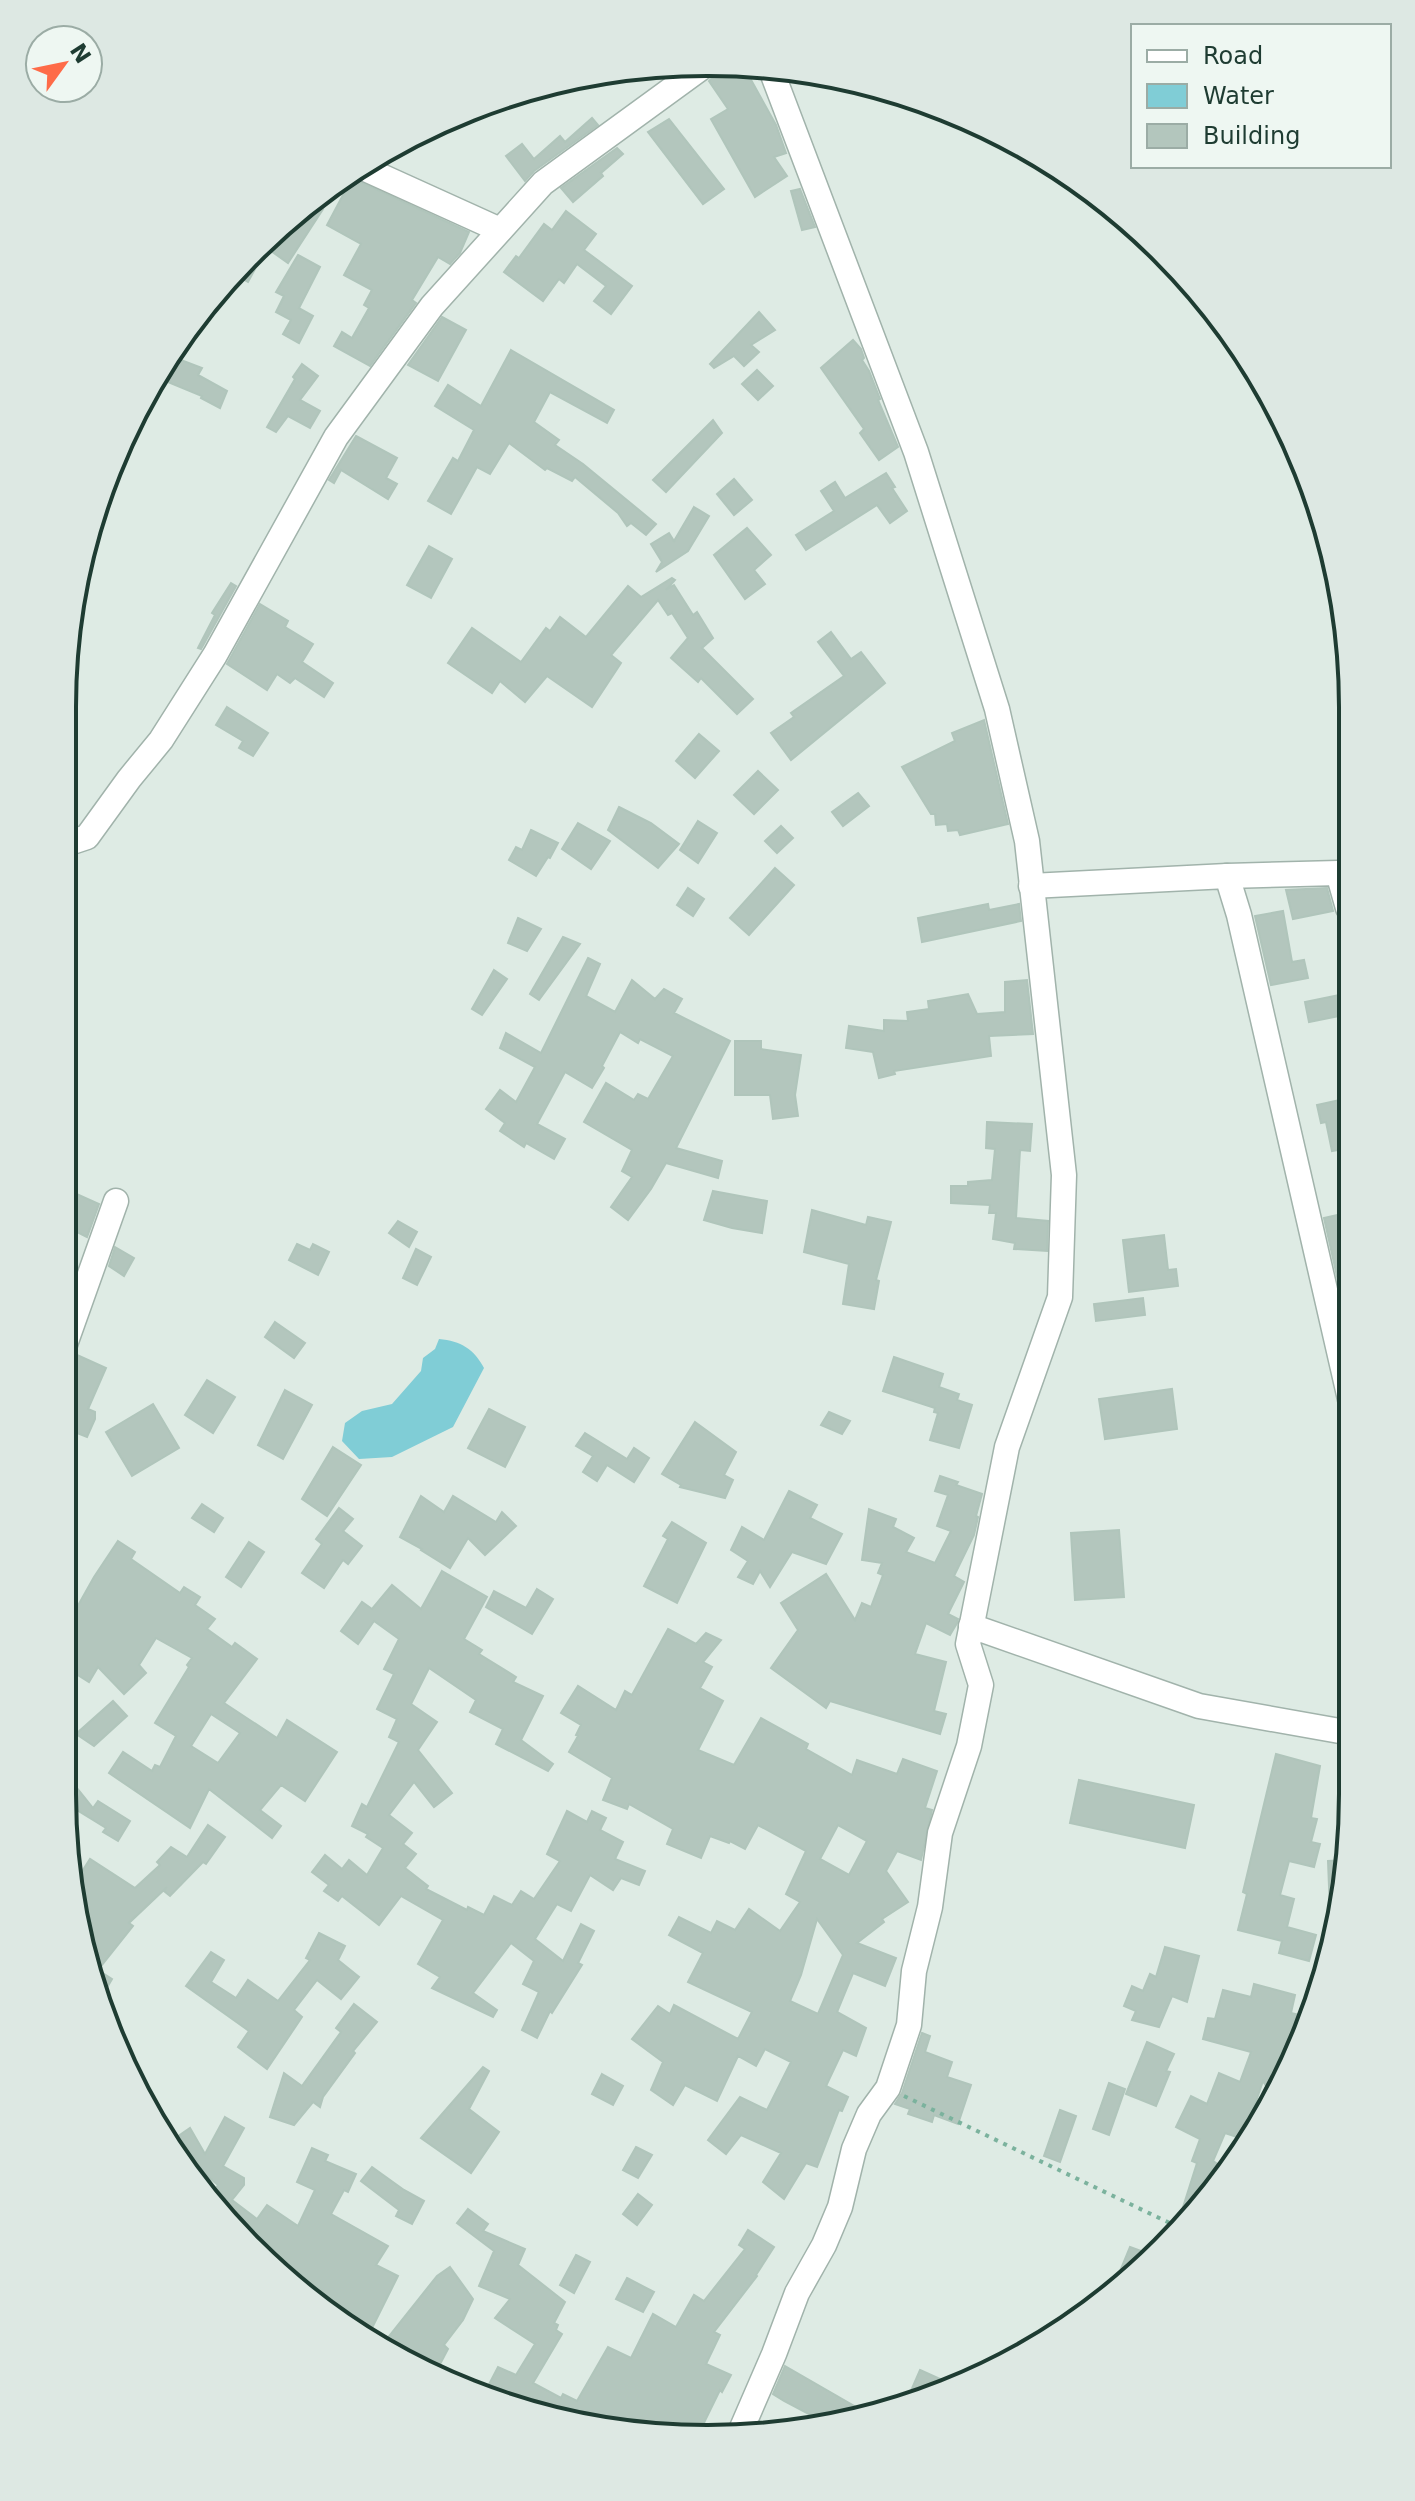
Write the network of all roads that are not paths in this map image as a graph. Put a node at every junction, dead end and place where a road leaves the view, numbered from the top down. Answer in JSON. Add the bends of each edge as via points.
{"nodes":[{"id":1,"x":689,"y":76,"type":"edge"},
{"id":2,"x":775,"y":80,"type":"edge"},
{"id":3,"x":373,"y":172,"type":"edge"},
{"id":4,"x":500,"y":230,"type":"junction"},
{"id":5,"x":76,"y":841,"type":"edge"},
{"id":6,"x":1339,"y":873,"type":"edge"},
{"id":7,"x":1227,"y":876,"type":"junction"},
{"id":8,"x":1031,"y":886,"type":"junction"},
{"id":9,"x":116,"y":1201,"type":"dead end"},
{"id":10,"x":76,"y":1313,"type":"edge"},
{"id":11,"x":1339,"y":1351,"type":"edge"},
{"id":12,"x":971,"y":1626,"type":"junction"},
{"id":13,"x":1339,"y":1731,"type":"edge"},
{"id":14,"x":744,"y":2424,"type":"edge"}],
"edges":[{"from":1,"to":4,"type":"street","via":[[543,183]]},
{"from":2,"to":8,"type":"street","via":[[916,452],[997,709],[1027,841]]},
{"from":3,"to":4,"type":"street"},
{"from":4,"to":5,"type":"street","via":[[432,306],[336,437],[215,655],[161,740],[87,837]]},
{"from":6,"to":7,"type":"street"},
{"from":7,"to":8,"type":"street"},
{"from":7,"to":11,"type":"street"},
{"from":8,"to":12,"type":"street","via":[[1064,1175],[1060,1297],[1007,1447]]},
{"from":9,"to":10,"type":"street"},
{"from":12,"to":13,"type":"street","via":[[1199,1706]]},
{"from":12,"to":14,"type":"street","via":[[968,1644],[981,1685],[969,1746],[940,1833],[909,2025],[888,2088],[854,2149],[840,2207],[797,2293]]}]}
